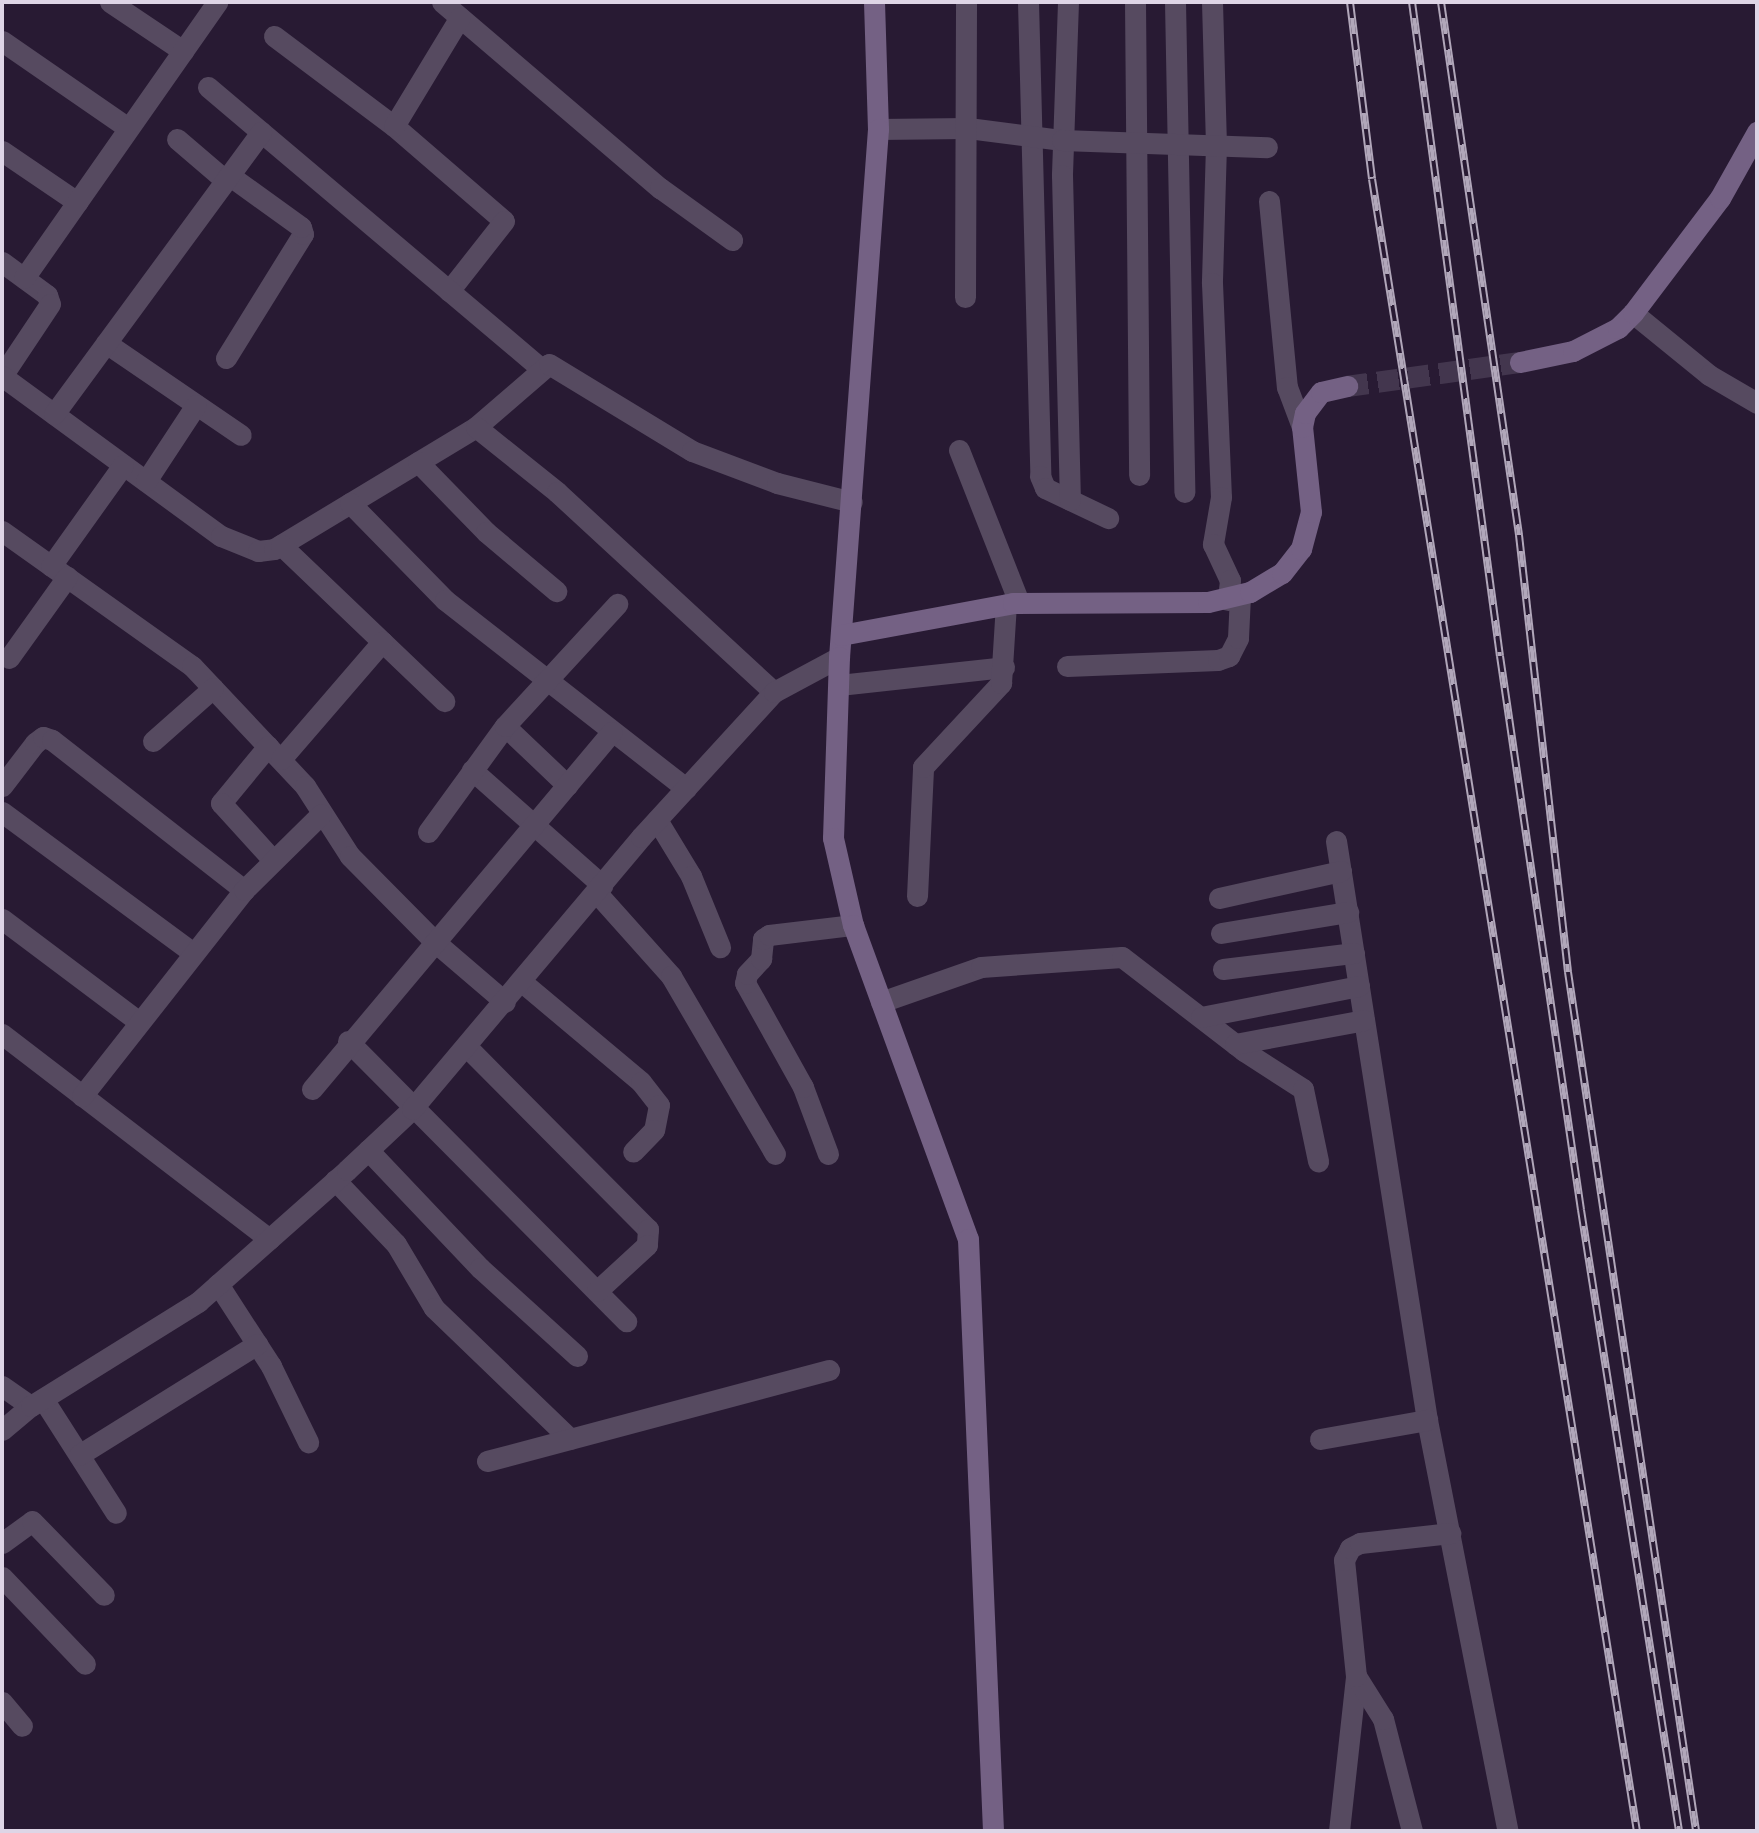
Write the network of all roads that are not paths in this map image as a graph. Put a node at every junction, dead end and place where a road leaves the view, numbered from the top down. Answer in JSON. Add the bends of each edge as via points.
{"nodes":[{"id":1,"x":110,"y":2,"type":"edge"},
{"id":2,"x":217,"y":2,"type":"edge"},
{"id":3,"x":442,"y":2,"type":"edge"},
{"id":4,"x":874,"y":2,"type":"edge"},
{"id":5,"x":966,"y":2,"type":"edge"},
{"id":6,"x":1028,"y":2,"type":"edge"},
{"id":7,"x":1068,"y":2,"type":"edge"},
{"id":8,"x":1135,"y":2,"type":"edge"},
{"id":9,"x":1175,"y":2,"type":"edge"},
{"id":10,"x":1212,"y":2,"type":"edge"},
{"id":11,"x":460,"y":17,"type":"junction"},
{"id":12,"x":274,"y":36,"type":"dead end"},
{"id":13,"x":2,"y":41,"type":"edge"},
{"id":14,"x":183,"y":51,"type":"junction"},
{"id":15,"x":208,"y":87,"type":"dead end"},
{"id":16,"x":394,"y":125,"type":"junction"},
{"id":17,"x":128,"y":128,"type":"junction"},
{"id":18,"x":968,"y":128,"type":"junction"},
{"id":19,"x":878,"y":129,"type":"junction"},
{"id":20,"x":261,"y":132,"type":"junction"},
{"id":21,"x":1757,"y":132,"type":"edge"},
{"id":22,"x":1029,"y":135,"type":"junction"},
{"id":23,"x":177,"y":139,"type":"dead end"},
{"id":24,"x":1062,"y":140,"type":"junction"},
{"id":25,"x":1138,"y":143,"type":"junction"},
{"id":26,"x":1178,"y":144,"type":"junction"},
{"id":27,"x":1216,"y":145,"type":"junction"},
{"id":28,"x":1267,"y":146,"type":"dead end"},
{"id":29,"x":2,"y":151,"type":"edge"},
{"id":30,"x":227,"y":177,"type":"junction"},
{"id":31,"x":1269,"y":201,"type":"dead end"},
{"id":32,"x":77,"y":202,"type":"junction"},
{"id":33,"x":732,"y":240,"type":"dead end"},
{"id":34,"x":2,"y":262,"type":"edge"},
{"id":35,"x":24,"y":278,"type":"junction"},
{"id":36,"x":449,"y":291,"type":"junction"},
{"id":37,"x":965,"y":297,"type":"dead end"},
{"id":38,"x":1633,"y":313,"type":"junction"},
{"id":39,"x":106,"y":343,"type":"junction"},
{"id":40,"x":226,"y":358,"type":"dead end"},
{"id":41,"x":1520,"y":362,"type":"tunnel mouth"},
{"id":42,"x":541,"y":368,"type":"junction"},
{"id":43,"x":4,"y":382,"type":"edge"},
{"id":44,"x":1347,"y":386,"type":"tunnel mouth"},
{"id":45,"x":1757,"y":403,"type":"edge"},
{"id":46,"x":196,"y":405,"type":"junction"},
{"id":47,"x":54,"y":414,"type":"junction"},
{"id":48,"x":476,"y":427,"type":"junction"},
{"id":49,"x":1302,"y":427,"type":"junction"},
{"id":50,"x":241,"y":435,"type":"dead end"},
{"id":51,"x":959,"y":450,"type":"dead end"},
{"id":52,"x":418,"y":462,"type":"junction"},
{"id":53,"x":123,"y":465,"type":"junction"},
{"id":54,"x":1139,"y":475,"type":"dead end"},
{"id":55,"x":146,"y":481,"type":"junction"},
{"id":56,"x":1184,"y":492,"type":"dead end"},
{"id":57,"x":1070,"y":500,"type":"junction"},
{"id":58,"x":852,"y":502,"type":"junction"},
{"id":59,"x":350,"y":503,"type":"junction"},
{"id":60,"x":1108,"y":518,"type":"dead end"},
{"id":61,"x":2,"y":531,"type":"edge"},
{"id":62,"x":281,"y":545,"type":"junction"},
{"id":63,"x":59,"y":571,"type":"junction"},
{"id":64,"x":556,"y":591,"type":"dead end"},
{"id":65,"x":1239,"y":596,"type":"junction"},
{"id":66,"x":1013,"y":603,"type":"junction"},
{"id":67,"x":617,"y":604,"type":"dead end"},
{"id":68,"x":841,"y":635,"type":"junction"},
{"id":69,"x":382,"y":642,"type":"junction"},
{"id":70,"x":839,"y":657,"type":"junction"},
{"id":71,"x":9,"y":658,"type":"dead end"},
{"id":72,"x":1068,"y":666,"type":"dead end"},
{"id":73,"x":1004,"y":667,"type":"junction"},
{"id":74,"x":544,"y":680,"type":"junction"},
{"id":75,"x":839,"y":685,"type":"junction"},
{"id":76,"x":213,"y":688,"type":"junction"},
{"id":77,"x":774,"y":692,"type":"junction"},
{"id":78,"x":444,"y":701,"type":"dead end"},
{"id":79,"x":505,"y":726,"type":"junction"},
{"id":80,"x":612,"y":732,"type":"junction"},
{"id":81,"x":153,"y":741,"type":"dead end"},
{"id":82,"x":275,"y":752,"type":"junction"},
{"id":83,"x":472,"y":770,"type":"junction"},
{"id":84,"x":567,"y":785,"type":"junction"},
{"id":85,"x":2,"y":786,"type":"edge"},
{"id":86,"x":686,"y":788,"type":"junction"},
{"id":87,"x":2,"y":812,"type":"edge"},
{"id":88,"x":321,"y":814,"type":"junction"},
{"id":89,"x":657,"y":820,"type":"junction"},
{"id":90,"x":534,"y":825,"type":"junction"},
{"id":91,"x":428,"y":832,"type":"dead end"},
{"id":92,"x":1336,"y":841,"type":"dead end"},
{"id":93,"x":271,"y":858,"type":"junction"},
{"id":94,"x":1341,"y":871,"type":"junction"},
{"id":95,"x":599,"y":889,"type":"junction"},
{"id":96,"x":244,"y":890,"type":"junction"},
{"id":97,"x":917,"y":896,"type":"dead end"},
{"id":98,"x":1219,"y":898,"type":"dead end"},
{"id":99,"x":1348,"y":912,"type":"junction"},
{"id":100,"x":2,"y":919,"type":"edge"},
{"id":101,"x":853,"y":925,"type":"junction"},
{"id":102,"x":1222,"y":933,"type":"dead end"},
{"id":103,"x":435,"y":942,"type":"junction"},
{"id":104,"x":720,"y":947,"type":"dead end"},
{"id":105,"x":1354,"y":953,"type":"junction"},
{"id":106,"x":193,"y":954,"type":"junction"},
{"id":107,"x":1223,"y":969,"type":"dead end"},
{"id":108,"x":522,"y":982,"type":"junction"},
{"id":109,"x":1359,"y":986,"type":"junction"},
{"id":110,"x":505,"y":1002,"type":"junction"},
{"id":111,"x":881,"y":1002,"type":"junction"},
{"id":112,"x":1201,"y":1017,"type":"junction"},
{"id":113,"x":1364,"y":1020,"type":"junction"},
{"id":114,"x":139,"y":1023,"type":"junction"},
{"id":115,"x":2,"y":1034,"type":"edge"},
{"id":116,"x":348,"y":1041,"type":"junction"},
{"id":117,"x":1235,"y":1044,"type":"junction"},
{"id":118,"x":467,"y":1047,"type":"junction"},
{"id":119,"x":312,"y":1089,"type":"dead end"},
{"id":120,"x":82,"y":1096,"type":"junction"},
{"id":121,"x":412,"y":1109,"type":"junction"},
{"id":122,"x":368,"y":1150,"type":"junction"},
{"id":123,"x":633,"y":1153,"type":"dead end"},
{"id":124,"x":775,"y":1154,"type":"dead end"},
{"id":125,"x":828,"y":1154,"type":"dead end"},
{"id":126,"x":1318,"y":1161,"type":"dead end"},
{"id":127,"x":335,"y":1180,"type":"junction"},
{"id":128,"x":269,"y":1239,"type":"junction"},
{"id":129,"x":218,"y":1284,"type":"junction"},
{"id":130,"x":597,"y":1291,"type":"junction"},
{"id":131,"x":626,"y":1321,"type":"dead end"},
{"id":132,"x":257,"y":1344,"type":"junction"},
{"id":133,"x":577,"y":1356,"type":"dead end"},
{"id":134,"x":829,"y":1370,"type":"dead end"},
{"id":135,"x":2,"y":1386,"type":"edge"},
{"id":136,"x":37,"y":1402,"type":"junction"},
{"id":137,"x":1427,"y":1420,"type":"junction"},
{"id":138,"x":2,"y":1430,"type":"edge"},
{"id":139,"x":1320,"y":1438,"type":"dead end"},
{"id":140,"x":570,"y":1439,"type":"junction"},
{"id":141,"x":308,"y":1442,"type":"dead end"},
{"id":142,"x":79,"y":1455,"type":"junction"},
{"id":143,"x":487,"y":1461,"type":"dead end"},
{"id":144,"x":116,"y":1513,"type":"dead end"},
{"id":145,"x":1450,"y":1533,"type":"junction"},
{"id":146,"x":2,"y":1543,"type":"edge"},
{"id":147,"x":2,"y":1577,"type":"edge"},
{"id":148,"x":104,"y":1595,"type":"dead end"},
{"id":149,"x":85,"y":1664,"type":"dead end"},
{"id":150,"x":1356,"y":1676,"type":"junction"},
{"id":151,"x":2,"y":1702,"type":"edge"},
{"id":152,"x":22,"y":1726,"type":"dead end"},
{"id":153,"x":993,"y":1831,"type":"edge"},
{"id":154,"x":1339,"y":1831,"type":"edge"},
{"id":155,"x":1412,"y":1831,"type":"edge"},
{"id":156,"x":1508,"y":1831,"type":"edge"}],
"edges":[{"from":1,"to":14,"type":"street"},
{"from":2,"to":14,"type":"street"},
{"from":3,"to":11,"type":"street"},
{"from":4,"to":19,"type":"main road"},
{"from":5,"to":18,"type":"street"},
{"from":6,"to":22,"type":"street"},
{"from":7,"to":24,"type":"street"},
{"from":8,"to":25,"type":"street"},
{"from":9,"to":26,"type":"street"},
{"from":10,"to":27,"type":"street"},
{"from":11,"to":16,"type":"street"},
{"from":11,"to":33,"type":"street","via":[[660,188]]},
{"from":12,"to":16,"type":"street"},
{"from":13,"to":17,"type":"street"},
{"from":14,"to":17,"type":"street"},
{"from":15,"to":20,"type":"street"},
{"from":16,"to":36,"type":"street","via":[[504,222]]},
{"from":17,"to":32,"type":"street"},
{"from":18,"to":19,"type":"street"},
{"from":18,"to":22,"type":"street"},
{"from":18,"to":37,"type":"street"},
{"from":19,"to":58,"type":"main road"},
{"from":20,"to":30,"type":"street"},
{"from":20,"to":36,"type":"street"},
{"from":21,"to":38,"type":"main road","via":[[1720,198]]},
{"from":22,"to":24,"type":"street"},
{"from":22,"to":57,"type":"street","via":[[1040,476],[1045,488]]},
{"from":23,"to":30,"type":"street"},
{"from":24,"to":25,"type":"street"},
{"from":24,"to":57,"type":"street"},
{"from":25,"to":26,"type":"street"},
{"from":25,"to":54,"type":"street"},
{"from":26,"to":27,"type":"street"},
{"from":26,"to":56,"type":"street"},
{"from":27,"to":28,"type":"street"},
{"from":27,"to":65,"type":"street","via":[[1212,283],[1221,497],[1213,544]]},
{"from":29,"to":32,"type":"street"},
{"from":30,"to":39,"type":"street"},
{"from":30,"to":40,"type":"street","via":[[301,227],[303,234]]},
{"from":31,"to":49,"type":"street","via":[[1287,387]]},
{"from":32,"to":35,"type":"street"},
{"from":34,"to":35,"type":"street"},
{"from":35,"to":43,"type":"street","via":[[47,295],[50,303]]},
{"from":36,"to":42,"type":"street"},
{"from":38,"to":41,"type":"main road","via":[[1618,328],[1573,351]]},
{"from":38,"to":45,"type":"street","via":[[1709,375]]},
{"from":39,"to":46,"type":"street"},
{"from":39,"to":47,"type":"street"},
{"from":42,"to":48,"type":"street"},
{"from":42,"to":58,"type":"street","via":[[556,365],[692,452],[777,483]]},
{"from":43,"to":47,"type":"street"},
{"from":44,"to":49,"type":"main road","via":[[1311,399]]},
{"from":46,"to":50,"type":"street"},
{"from":46,"to":55,"type":"street"},
{"from":47,"to":53,"type":"street"},
{"from":48,"to":52,"type":"street"},
{"from":48,"to":77,"type":"street","via":[[557,492]]},
{"from":49,"to":65,"type":"main road","via":[[1311,512],[1308,532],[1282,573]]},
{"from":51,"to":66,"type":"street"},
{"from":52,"to":59,"type":"street"},
{"from":52,"to":64,"type":"street","via":[[486,532]]},
{"from":53,"to":55,"type":"street"},
{"from":53,"to":63,"type":"street"},
{"from":55,"to":62,"type":"street","via":[[241,547],[258,551]]},
{"from":57,"to":60,"type":"street"},
{"from":58,"to":68,"type":"main road"},
{"from":59,"to":62,"type":"street"},
{"from":59,"to":74,"type":"street","via":[[445,600]]},
{"from":61,"to":63,"type":"street"},
{"from":62,"to":69,"type":"street"},
{"from":63,"to":71,"type":"street"},
{"from":63,"to":76,"type":"street","via":[[159,640]]},
{"from":65,"to":66,"type":"main road"},
{"from":65,"to":72,"type":"street","via":[[1238,638],[1229,656]]},
{"from":66,"to":68,"type":"main road"},
{"from":66,"to":73,"type":"street"},
{"from":67,"to":74,"type":"street"},
{"from":68,"to":70,"type":"main road"},
{"from":69,"to":78,"type":"street"},
{"from":69,"to":82,"type":"street"},
{"from":70,"to":75,"type":"main road"},
{"from":70,"to":77,"type":"street"},
{"from":73,"to":75,"type":"street"},
{"from":73,"to":97,"type":"street","via":[[992,697],[923,767]]},
{"from":74,"to":79,"type":"street"},
{"from":74,"to":80,"type":"street"},
{"from":75,"to":101,"type":"main road","via":[[833,838]]},
{"from":76,"to":81,"type":"street"},
{"from":76,"to":82,"type":"street"},
{"from":77,"to":86,"type":"street"},
{"from":79,"to":83,"type":"street"},
{"from":79,"to":84,"type":"street"},
{"from":80,"to":84,"type":"street"},
{"from":80,"to":86,"type":"street"},
{"from":82,"to":88,"type":"street","via":[[305,786]]},
{"from":82,"to":93,"type":"street","via":[[221,803]]},
{"from":83,"to":90,"type":"street"},
{"from":83,"to":91,"type":"street"},
{"from":84,"to":90,"type":"street"},
{"from":85,"to":96,"type":"street","via":[[34,743],[43,737],[52,740]]},
{"from":86,"to":89,"type":"street"},
{"from":87,"to":106,"type":"street"},
{"from":88,"to":93,"type":"street"},
{"from":88,"to":103,"type":"street","via":[[350,856]]},
{"from":89,"to":95,"type":"street"},
{"from":89,"to":104,"type":"street","via":[[691,876]]},
{"from":90,"to":95,"type":"street"},
{"from":90,"to":103,"type":"street"},
{"from":92,"to":94,"type":"street"},
{"from":93,"to":96,"type":"street"},
{"from":94,"to":98,"type":"street"},
{"from":94,"to":99,"type":"street"},
{"from":95,"to":108,"type":"street"},
{"from":95,"to":124,"type":"street","via":[[671,976]]},
{"from":96,"to":106,"type":"street"},
{"from":99,"to":102,"type":"street"},
{"from":99,"to":105,"type":"street"},
{"from":100,"to":114,"type":"street"},
{"from":101,"to":111,"type":"main road"},
{"from":101,"to":125,"type":"street","via":[[769,935],[763,939],[761,959],[745,983],[797,1075]]},
{"from":103,"to":110,"type":"street"},
{"from":103,"to":116,"type":"street"},
{"from":105,"to":107,"type":"street"},
{"from":105,"to":109,"type":"street"},
{"from":106,"to":114,"type":"street"},
{"from":108,"to":110,"type":"street"},
{"from":108,"to":123,"type":"street","via":[[641,1082],[659,1105],[654,1130]]},
{"from":109,"to":112,"type":"street"},
{"from":109,"to":113,"type":"street"},
{"from":110,"to":118,"type":"street"},
{"from":111,"to":112,"type":"street","via":[[994,965],[1026,967],[1101,955],[1122,957]]},
{"from":111,"to":153,"type":"main road","via":[[945,1169],[972,1265]]},
{"from":112,"to":117,"type":"street"},
{"from":113,"to":117,"type":"street"},
{"from":113,"to":137,"type":"street"},
{"from":114,"to":120,"type":"street"},
{"from":115,"to":120,"type":"street"},
{"from":116,"to":119,"type":"street"},
{"from":116,"to":121,"type":"street"},
{"from":117,"to":126,"type":"street","via":[[1303,1089]]},
{"from":118,"to":121,"type":"street"},
{"from":118,"to":130,"type":"street","via":[[648,1229],[647,1245]]},
{"from":120,"to":128,"type":"street"},
{"from":121,"to":122,"type":"street"},
{"from":121,"to":130,"type":"street"},
{"from":122,"to":127,"type":"street"},
{"from":122,"to":133,"type":"street","via":[[480,1268]]},
{"from":127,"to":128,"type":"street"},
{"from":127,"to":140,"type":"street","via":[[396,1244],[434,1308]]},
{"from":128,"to":129,"type":"street"},
{"from":129,"to":132,"type":"street"},
{"from":129,"to":136,"type":"street","via":[[198,1302]]},
{"from":130,"to":131,"type":"street"},
{"from":132,"to":141,"type":"street"},
{"from":132,"to":142,"type":"street"},
{"from":134,"to":140,"type":"street"},
{"from":135,"to":136,"type":"street"},
{"from":136,"to":138,"type":"street"},
{"from":136,"to":142,"type":"street"},
{"from":137,"to":139,"type":"street"},
{"from":137,"to":145,"type":"street"},
{"from":140,"to":143,"type":"street"},
{"from":142,"to":144,"type":"street"},
{"from":145,"to":150,"type":"street","via":[[1350,1548],[1344,1560]]},
{"from":145,"to":156,"type":"street"},
{"from":146,"to":148,"type":"street","via":[[32,1521]]},
{"from":147,"to":149,"type":"street"},
{"from":150,"to":154,"type":"street"},
{"from":150,"to":155,"type":"street","via":[[1383,1718]]},
{"from":151,"to":152,"type":"street"}]}
